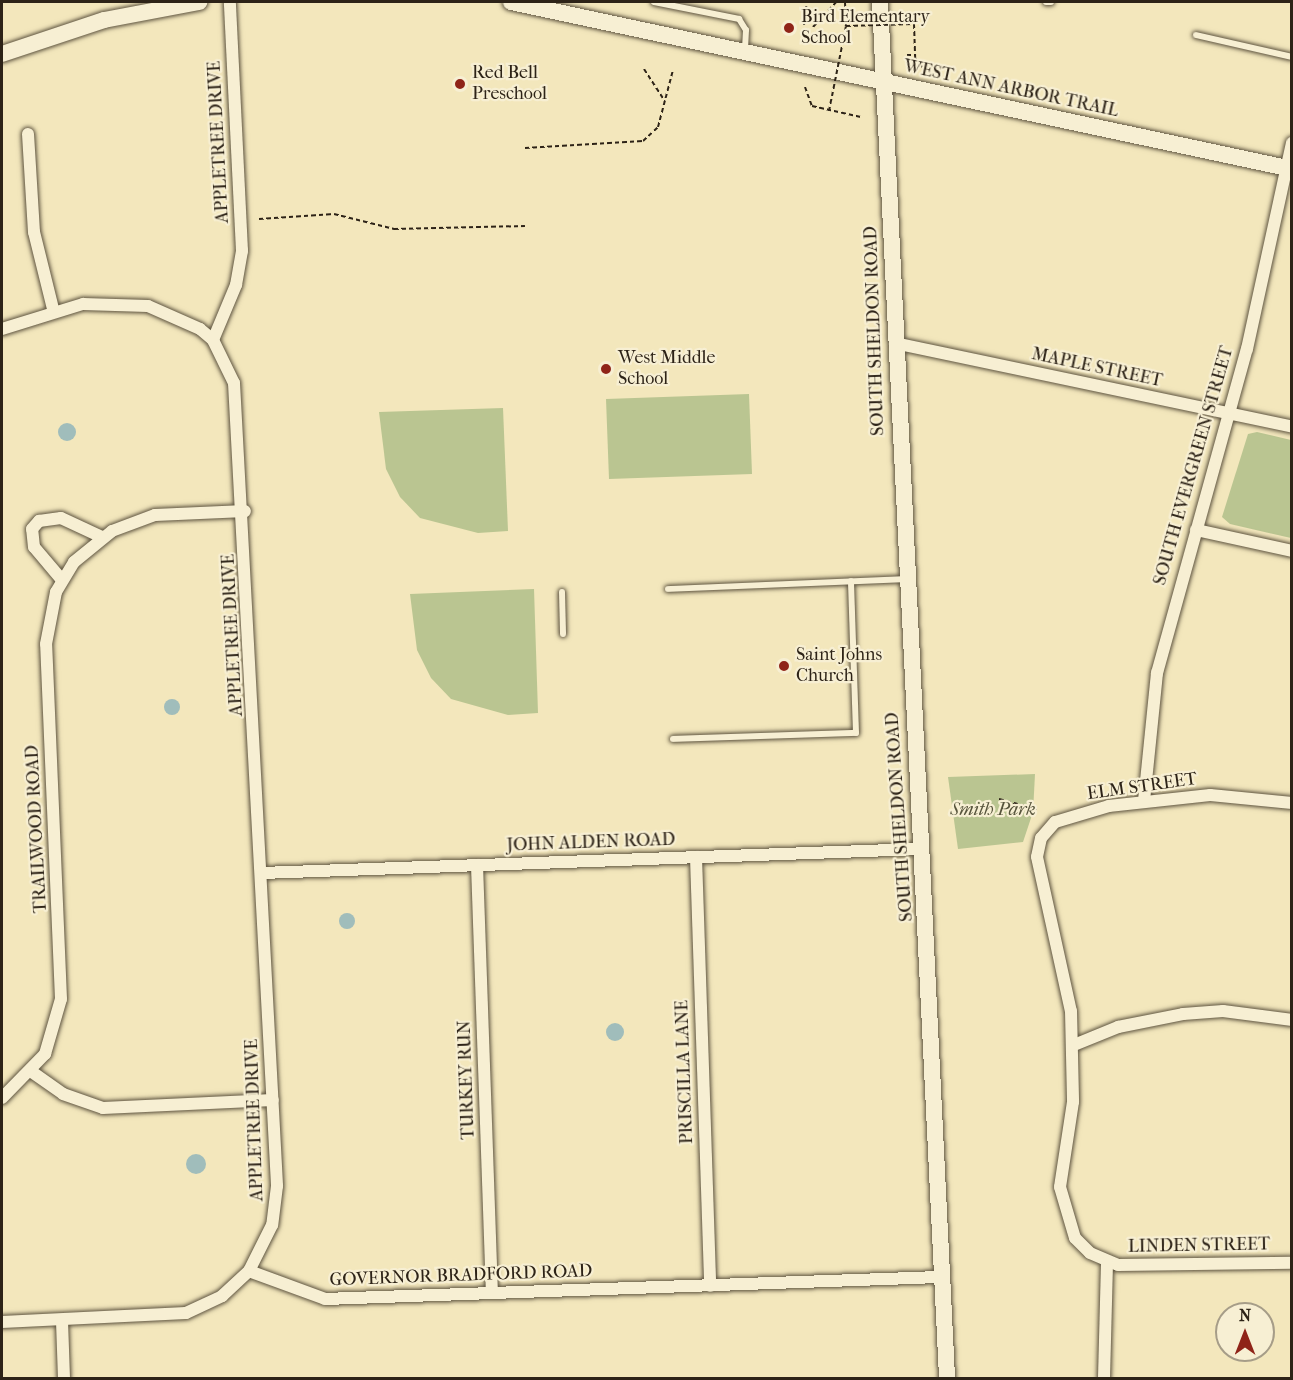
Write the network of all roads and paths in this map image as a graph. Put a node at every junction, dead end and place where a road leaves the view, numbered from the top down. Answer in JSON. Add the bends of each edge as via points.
{"nodes":[{"id":1,"x":199,"y":2,"type":"edge"},
{"id":2,"x":230,"y":2,"type":"edge"},
{"id":3,"x":511,"y":2,"type":"edge"},
{"id":4,"x":654,"y":2,"type":"edge"},
{"id":5,"x":807,"y":2,"type":"edge"},
{"id":6,"x":836,"y":2,"type":"edge"},
{"id":7,"x":845,"y":2,"type":"edge"},
{"id":8,"x":880,"y":2,"type":"edge"},
{"id":9,"x":549,"y":5,"type":"edge"},
{"id":10,"x":804,"y":25,"type":"dead end"},
{"id":11,"x":846,"y":26,"type":"junction"},
{"id":12,"x":813,"y":27,"type":"dead end"},
{"id":13,"x":1196,"y":35,"type":"dead end"},
{"id":14,"x":745,"y":53,"type":"junction"},
{"id":15,"x":2,"y":54,"type":"edge"},
{"id":16,"x":914,"y":54,"type":"junction"},
{"id":17,"x":907,"y":56,"type":"dead end"},
{"id":18,"x":1292,"y":57,"type":"edge"},
{"id":19,"x":644,"y":69,"type":"dead end"},
{"id":20,"x":673,"y":70,"type":"dead end"},
{"id":21,"x":926,"y":71,"type":"dead end"},
{"id":22,"x":885,"y":81,"type":"junction"},
{"id":23,"x":805,"y":87,"type":"dead end"},
{"id":24,"x":666,"y":102,"type":"junction"},
{"id":25,"x":829,"y":111,"type":"junction"},
{"id":26,"x":861,"y":117,"type":"dead end"},
{"id":27,"x":28,"y":134,"type":"dead end"},
{"id":28,"x":1292,"y":143,"type":"edge"},
{"id":29,"x":525,"y":148,"type":"dead end"},
{"id":30,"x":1289,"y":169,"type":"edge"},
{"id":31,"x":259,"y":219,"type":"dead end"},
{"id":32,"x":525,"y":226,"type":"dead end"},
{"id":33,"x":53,"y":309,"type":"junction"},
{"id":34,"x":2,"y":329,"type":"edge"},
{"id":35,"x":213,"y":340,"type":"junction"},
{"id":36,"x":895,"y":343,"type":"junction"},
{"id":37,"x":1229,"y":415,"type":"junction"},
{"id":38,"x":1292,"y":427,"type":"edge"},
{"id":39,"x":245,"y":511,"type":"junction"},
{"id":40,"x":1196,"y":530,"type":"junction"},
{"id":41,"x":102,"y":537,"type":"junction"},
{"id":42,"x":1292,"y":551,"type":"edge"},
{"id":43,"x":905,"y":579,"type":"junction"},
{"id":44,"x":62,"y":580,"type":"junction"},
{"id":45,"x":851,"y":581,"type":"junction"},
{"id":46,"x":668,"y":589,"type":"dead end"},
{"id":47,"x":562,"y":592,"type":"dead end"},
{"id":48,"x":563,"y":634,"type":"dead end"},
{"id":49,"x":673,"y":739,"type":"dead end"},
{"id":50,"x":999,"y":799,"type":"dead end"},
{"id":51,"x":1144,"y":801,"type":"junction"},
{"id":52,"x":1292,"y":802,"type":"edge"},
{"id":53,"x":1037,"y":809,"type":"dead end"},
{"id":54,"x":921,"y":849,"type":"junction"},
{"id":55,"x":696,"y":857,"type":"junction"},
{"id":56,"x":477,"y":865,"type":"junction"},
{"id":57,"x":262,"y":873,"type":"junction"},
{"id":58,"x":1292,"y":1020,"type":"edge"},
{"id":59,"x":1074,"y":1045,"type":"junction"},
{"id":60,"x":32,"y":1072,"type":"junction"},
{"id":61,"x":2,"y":1098,"type":"edge"},
{"id":62,"x":273,"y":1100,"type":"junction"},
{"id":63,"x":1107,"y":1262,"type":"junction"},
{"id":64,"x":1292,"y":1263,"type":"edge"},
{"id":65,"x":249,"y":1271,"type":"junction"},
{"id":66,"x":941,"y":1277,"type":"junction"},
{"id":67,"x":710,"y":1286,"type":"junction"},
{"id":68,"x":492,"y":1293,"type":"junction"},
{"id":69,"x":62,"y":1321,"type":"junction"},
{"id":70,"x":2,"y":1322,"type":"edge"},
{"id":71,"x":64,"y":1378,"type":"edge"},
{"id":72,"x":947,"y":1378,"type":"edge"},
{"id":73,"x":1104,"y":1378,"type":"edge"}],
"edges":[{"from":1,"to":15,"type":"main road","via":[[104,20]]},
{"from":2,"to":35,"type":"street","name":"APPLETREE DRIVE","via":[[242,251],[236,285]]},
{"from":3,"to":9,"type":"main road","name":"WEST ANN ARBOR TRAIL"},
{"from":4,"to":14,"type":"lane","via":[[739,20],[746,30]]},
{"from":5,"to":10,"type":"path"},
{"from":6,"to":12,"type":"path"},
{"from":7,"to":11,"type":"path"},
{"from":8,"to":22,"type":"main road","name":"SOUTH SHELDON ROAD"},
{"from":9,"to":14,"type":"main road","name":"WEST ANN ARBOR TRAIL"},
{"from":11,"to":16,"type":"path","bridge":true,"via":[[914,24]]},
{"from":11,"to":25,"type":"path","bridge":true},
{"from":13,"to":18,"type":"lane"},
{"from":14,"to":22,"type":"main road","name":"WEST ANN ARBOR TRAIL"},
{"from":16,"to":17,"type":"path"},
{"from":16,"to":21,"type":"path"},
{"from":19,"to":24,"type":"path"},
{"from":20,"to":24,"type":"path"},
{"from":22,"to":30,"type":"main road","name":"WEST ANN ARBOR TRAIL"},
{"from":22,"to":36,"type":"main road","name":"SOUTH SHELDON ROAD"},
{"from":23,"to":25,"type":"path","via":[[812,106]]},
{"from":24,"to":29,"type":"path","via":[[658,127],[633,146]]},
{"from":25,"to":26,"type":"path"},
{"from":27,"to":33,"type":"street","via":[[34,232]]},
{"from":28,"to":30,"type":"street","name":"SOUTH EVERGREEN STREET"},
{"from":30,"to":37,"type":"street","name":"SOUTH EVERGREEN STREET"},
{"from":31,"to":32,"type":"path","via":[[334,214],[394,229]]},
{"from":33,"to":34,"type":"street"},
{"from":33,"to":35,"type":"street","via":[[95,303],[148,306],[182,318]]},
{"from":35,"to":39,"type":"street","name":"APPLETREE DRIVE","via":[[238,395]]},
{"from":36,"to":37,"type":"street","name":"MAPLE STREET"},
{"from":36,"to":43,"type":"main road","name":"SOUTH SHELDON ROAD"},
{"from":37,"to":38,"type":"street","name":"MAPLE STREET"},
{"from":37,"to":40,"type":"street","name":"SOUTH EVERGREEN STREET"},
{"from":39,"to":41,"type":"street","name":"TRAILWOOD ROAD","via":[[155,515]]},
{"from":39,"to":57,"type":"street","name":"APPLETREE DRIVE"},
{"from":40,"to":42,"type":"street"},
{"from":40,"to":51,"type":"street","name":"SOUTH EVERGREEN STREET","via":[[1157,673]]},
{"from":41,"to":44,"type":"street","name":"TRAILWOOD ROAD"},
{"from":41,"to":44,"type":"street","via":[[61,518],[39,521],[32,529],[34,547]]},
{"from":43,"to":45,"type":"lane"},
{"from":43,"to":54,"type":"main road","name":"SOUTH SHELDON ROAD"},
{"from":44,"to":60,"type":"street","name":"TRAILWOOD ROAD","via":[[46,644],[62,999],[53,1038]]},
{"from":45,"to":46,"type":"lane"},
{"from":45,"to":49,"type":"lane","via":[[856,733]]},
{"from":47,"to":48,"type":"lane"},
{"from":50,"to":53,"type":"path"},
{"from":51,"to":52,"type":"street","name":"ELM STREET","via":[[1210,795]]},
{"from":51,"to":59,"type":"street","name":"ELM STREET","via":[[1064,818],[1041,838],[1037,867],[1064,964]]},
{"from":54,"to":55,"type":"street","name":"JOHN ALDEN ROAD"},
{"from":54,"to":66,"type":"main road","name":"SOUTH SHELDON ROAD"},
{"from":55,"to":56,"type":"street","name":"JOHN ALDEN ROAD"},
{"from":55,"to":67,"type":"street","name":"PRISCILLA LANE"},
{"from":56,"to":57,"type":"street","name":"JOHN ALDEN ROAD"},
{"from":56,"to":68,"type":"street","name":"TURKEY RUN"},
{"from":57,"to":62,"type":"street","name":"APPLETREE DRIVE"},
{"from":58,"to":59,"type":"street","via":[[1222,1011],[1183,1014],[1129,1024]]},
{"from":59,"to":63,"type":"street","via":[[1073,1102],[1060,1202],[1075,1238]]},
{"from":60,"to":61,"type":"street","name":"TRAILWOOD ROAD"},
{"from":60,"to":62,"type":"street","via":[[63,1094],[103,1108]]},
{"from":62,"to":65,"type":"street","name":"APPLETREE DRIVE","via":[[276,1207],[266,1242]]},
{"from":63,"to":64,"type":"street","name":"LINDEN STREET","via":[[1131,1267]]},
{"from":63,"to":73,"type":"street"},
{"from":65,"to":68,"type":"street","name":"GOVERNOR BRADFORD ROAD","via":[[325,1299]]},
{"from":65,"to":69,"type":"street","via":[[222,1296],[186,1313]]},
{"from":66,"to":67,"type":"street","name":"GOVERNOR BRADFORD ROAD"},
{"from":66,"to":72,"type":"main road","name":"SOUTH SHELDON ROAD"},
{"from":67,"to":68,"type":"street","name":"GOVERNOR BRADFORD ROAD"},
{"from":69,"to":70,"type":"street"},
{"from":69,"to":71,"type":"street"}]}
